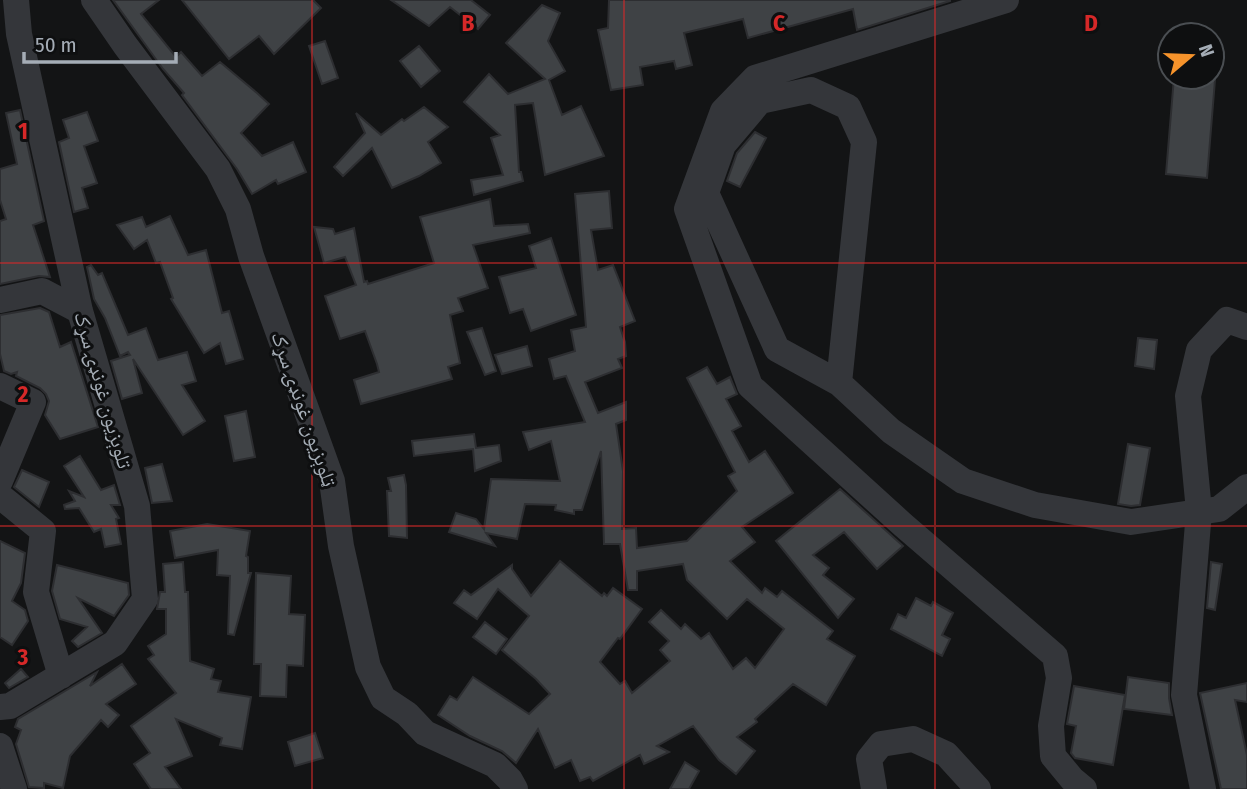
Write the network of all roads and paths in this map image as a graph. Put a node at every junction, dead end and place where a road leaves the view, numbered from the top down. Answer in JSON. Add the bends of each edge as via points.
{"nodes":[{"id":1,"x":16,"y":0,"type":"edge"},
{"id":2,"x":94,"y":0,"type":"edge"},
{"id":3,"x":1006,"y":0,"type":"edge"},
{"id":4,"x":10,"y":36,"type":"edge"},
{"id":5,"x":0,"y":300,"type":"edge"},
{"id":6,"x":80,"y":311,"type":"junction"},
{"id":7,"x":1247,"y":327,"type":"edge"},
{"id":8,"x":839,"y":383,"type":"junction"},
{"id":9,"x":0,"y":386,"type":"edge"},
{"id":10,"x":0,"y":481,"type":"edge"},
{"id":11,"x":1247,"y":487,"type":"edge"},
{"id":12,"x":0,"y":496,"type":"edge"},
{"id":13,"x":1199,"y":511,"type":"junction"},
{"id":14,"x":61,"y":676,"type":"junction"},
{"id":15,"x":0,"y":706,"type":"edge"},
{"id":16,"x":0,"y":746,"type":"edge"},
{"id":17,"x":14,"y":789,"type":"edge"},
{"id":18,"x":515,"y":789,"type":"edge"},
{"id":19,"x":874,"y":789,"type":"edge"},
{"id":20,"x":978,"y":789,"type":"edge"},
{"id":21,"x":1084,"y":789,"type":"edge"},
{"id":22,"x":1203,"y":789,"type":"edge"}],
"edges":[{"from":1,"to":4,"type":"street","name":"تلوېزيون غونډۍ سړک"},
{"from":2,"to":18,"type":"street","name":"ټلوېزيون غونډۍ سړک","via":[[218,169],[238,209],[254,267],[332,481],[341,546],[368,667],[383,698],[425,733],[495,765]]},
{"from":3,"to":21,"type":"street","via":[[755,78],[723,111],[687,209],[750,386],[1055,656],[1059,678],[1051,726],[1053,756]]},
{"from":4,"to":6,"type":"street","name":"تلوېزيون غونډۍ سړک"},
{"from":5,"to":6,"type":"street","via":[[42,291]]},
{"from":6,"to":14,"type":"street","name":"تلوېزيون غونډۍ سړک","via":[[136,506],[145,600],[115,643]]},
{"from":7,"to":13,"type":"street","via":[[1227,320],[1199,350],[1188,396]]},
{"from":8,"to":8,"type":"street","via":[[864,142],[848,107],[811,90],[760,101],[723,145],[706,193],[777,349]]},
{"from":8,"to":13,"type":"street","via":[[891,431],[964,481],[1035,505],[1131,522]]},
{"from":9,"to":10,"type":"street","via":[[33,402]]},
{"from":11,"to":13,"type":"street","via":[[1219,509]]},
{"from":12,"to":14,"type":"street","via":[[43,531],[36,592]]},
{"from":13,"to":22,"type":"street","via":[[1184,695]]},
{"from":14,"to":15,"type":"street","name":"تلوېزيون غونډۍ سړک","via":[[10,706]]},
{"from":16,"to":17,"type":"street"},
{"from":19,"to":20,"type":"street","via":[[869,759],[881,744],[913,738],[946,754]]}]}
